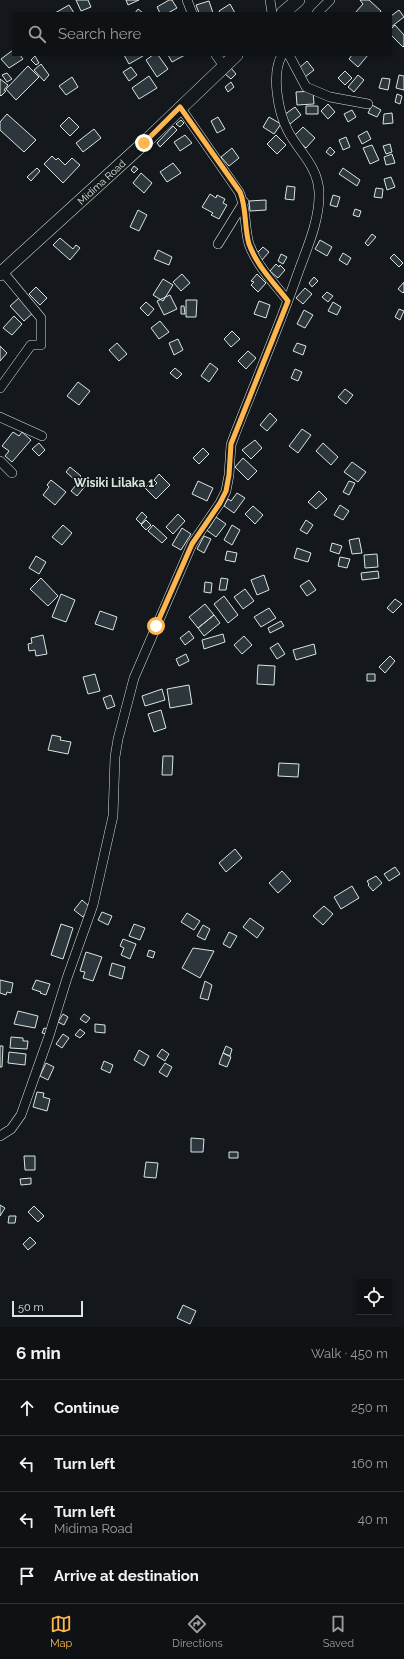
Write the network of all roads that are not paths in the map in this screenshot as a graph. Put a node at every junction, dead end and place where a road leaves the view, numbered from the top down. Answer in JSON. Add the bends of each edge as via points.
{"nodes":[{"id":1,"x":187,"y":0,"type":"edge"},
{"id":2,"x":270,"y":0,"type":"edge"},
{"id":3,"x":298,"y":0,"type":"edge"},
{"id":4,"x":330,"y":0,"type":"edge"},
{"id":5,"x":192,"y":12,"type":"edge"},
{"id":6,"x":272,"y":12,"type":"edge"},
{"id":7,"x":284,"y":12,"type":"edge"},
{"id":8,"x":318,"y":12,"type":"edge"},
{"id":9,"x":217,"y":56,"type":"edge"},
{"id":10,"x":235,"y":56,"type":"edge"},
{"id":11,"x":282,"y":56,"type":"edge"},
{"id":12,"x":290,"y":56,"type":"edge"},
{"id":13,"x":224,"y":66,"type":"junction"},
{"id":14,"x":368,"y":104,"type":"dead end"},
{"id":15,"x":180,"y":107,"type":"junction"},
{"id":16,"x":244,"y":202,"type":"junction"},
{"id":17,"x":218,"y":244,"type":"dead end"},
{"id":18,"x":1,"y":273,"type":"edge"},
{"id":19,"x":288,"y":301,"type":"junction"},
{"id":20,"x":0,"y":388,"type":"edge"},
{"id":21,"x":0,"y":417,"type":"edge"},
{"id":22,"x":42,"y":436,"type":"dead end"},
{"id":23,"x":0,"y":460,"type":"edge"},
{"id":24,"x":12,"y":473,"type":"dead end"},
{"id":25,"x":0,"y":1136,"type":"edge"}],
"edges":[{"from":1,"to":5,"type":"street"},
{"from":2,"to":6,"type":"street"},
{"from":3,"to":7,"type":"main road"},
{"from":4,"to":8,"type":"street"},
{"from":9,"to":13,"type":"street"},
{"from":10,"to":13,"type":"main road","name":"Midima Road"},
{"from":11,"to":19,"type":"street","via":[[276,76],[281,114],[288,131],[317,176],[319,192],[317,217]]},
{"from":12,"to":14,"type":"street","via":[[306,87],[330,97]]},
{"from":13,"to":15,"type":"main road","name":"Midima Road"},
{"from":15,"to":16,"type":"street","via":[[240,192]]},
{"from":15,"to":18,"type":"main road","name":"Midima Road"},
{"from":16,"to":17,"type":"street"},
{"from":16,"to":19,"type":"street","via":[[249,244],[264,272]]},
{"from":18,"to":20,"type":"street","via":[[41,318],[41,344],[31,345]]},
{"from":19,"to":25,"type":"street","via":[[231,444],[226,491],[192,544],[134,678],[118,739],[115,757],[114,816],[93,905],[21,1115],[12,1129]]},
{"from":21,"to":22,"type":"street"},
{"from":23,"to":24,"type":"street"}]}
